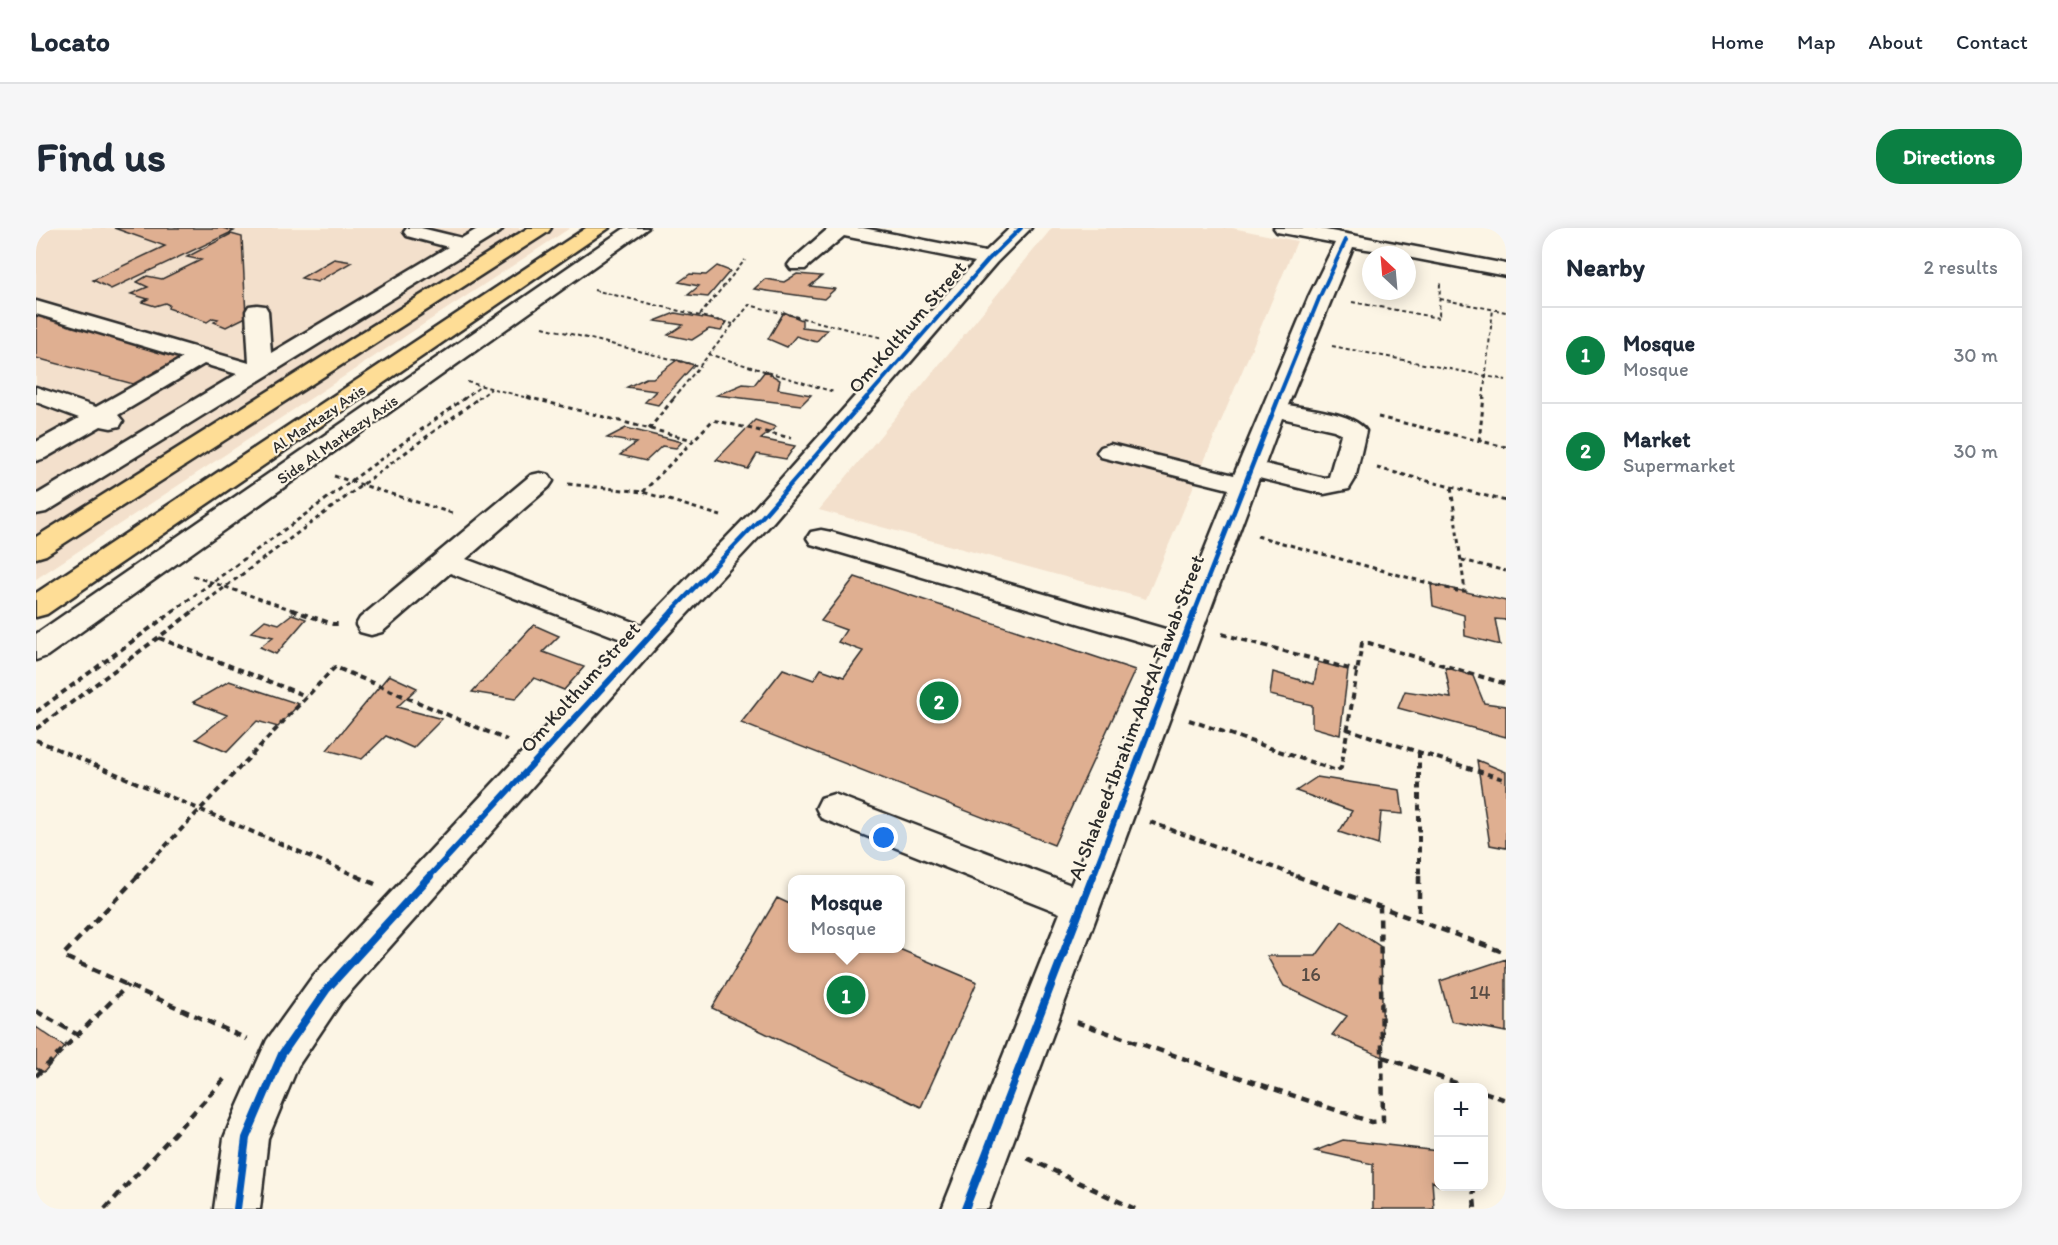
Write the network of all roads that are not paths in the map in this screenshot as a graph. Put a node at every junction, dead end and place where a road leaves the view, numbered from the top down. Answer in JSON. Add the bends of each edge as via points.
{"nodes":[{"id":1,"x":493,"y":228,"type":"edge"},
{"id":2,"x":541,"y":228,"type":"edge"},
{"id":3,"x":599,"y":228,"type":"edge"},
{"id":4,"x":638,"y":228,"type":"edge"},
{"id":5,"x":1021,"y":228,"type":"edge"},
{"id":6,"x":1284,"y":228,"type":"edge"},
{"id":7,"x":840,"y":229,"type":"edge"},
{"id":8,"x":414,"y":232,"type":"dead end"},
{"id":9,"x":1346,"y":240,"type":"junction"},
{"id":10,"x":465,"y":245,"type":"junction"},
{"id":11,"x":989,"y":259,"type":"junction"},
{"id":12,"x":798,"y":265,"type":"dead end"},
{"id":13,"x":1506,"y":270,"type":"edge"},
{"id":14,"x":36,"y":307,"type":"edge"},
{"id":15,"x":257,"y":311,"type":"dead end"},
{"id":16,"x":202,"y":356,"type":"junction"},
{"id":17,"x":258,"y":370,"type":"junction"},
{"id":18,"x":36,"y":394,"type":"edge"},
{"id":19,"x":1274,"y":409,"type":"junction"},
{"id":20,"x":98,"y":417,"type":"junction"},
{"id":21,"x":152,"y":436,"type":"junction"},
{"id":22,"x":1110,"y":452,"type":"dead end"},
{"id":23,"x":36,"y":453,"type":"edge"},
{"id":24,"x":1247,"y":476,"type":"junction"},
{"id":25,"x":540,"y":481,"type":"road end"},
{"id":26,"x":36,"y":506,"type":"edge"},
{"id":27,"x":821,"y":538,"type":"dead end"},
{"id":28,"x":36,"y":549,"type":"edge"},
{"id":29,"x":446,"y":561,"type":"junction"},
{"id":30,"x":36,"y":607,"type":"edge"},
{"id":31,"x":371,"y":625,"type":"road end"},
{"id":32,"x":1186,"y":635,"type":"junction"},
{"id":33,"x":646,"y":639,"type":"junction"},
{"id":34,"x":36,"y":649,"type":"edge"},
{"id":35,"x":834,"y":807,"type":"dead end"},
{"id":36,"x":1081,"y":905,"type":"junction"},
{"id":37,"x":237,"y":1209,"type":"edge"},
{"id":38,"x":965,"y":1209,"type":"edge"}],
"edges":[{"from":1,"to":10,"type":"street"},
{"from":2,"to":28,"type":"main road"},
{"from":3,"to":30,"type":"main road","name":"Al Markazy Axis"},
{"from":4,"to":34,"type":"street","name":"Side Al Markazy Axis"},
{"from":5,"to":11,"type":"street","name":"Om Kolthum Street"},
{"from":6,"to":9,"type":"street"},
{"from":7,"to":11,"type":"street"},
{"from":7,"to":12,"type":"street"},
{"from":8,"to":10,"type":"street"},
{"from":9,"to":13,"type":"street"},
{"from":9,"to":19,"type":"street","name":"Al Shaheed Ibrahim Abd Al Tawab Street"},
{"from":10,"to":17,"type":"street"},
{"from":11,"to":33,"type":"street","name":"Om Kolthum Street","via":[[753,526]]},
{"from":14,"to":16,"type":"street"},
{"from":15,"to":17,"type":"street"},
{"from":16,"to":17,"type":"street"},
{"from":16,"to":20,"type":"street"},
{"from":17,"to":21,"type":"street"},
{"from":18,"to":20,"type":"street"},
{"from":19,"to":24,"type":"street","name":"Al Shaheed Ibrahim Abd Al Tawab Street"},
{"from":19,"to":24,"type":"street","via":[[1349,427],[1354,435],[1340,483],[1324,486]]},
{"from":20,"to":21,"type":"street"},
{"from":20,"to":23,"type":"street"},
{"from":21,"to":26,"type":"street"},
{"from":22,"to":24,"type":"street"},
{"from":24,"to":32,"type":"street","name":"Al Shaheed Ibrahim Abd Al Tawab Street"},
{"from":25,"to":29,"type":"street"},
{"from":27,"to":32,"type":"street"},
{"from":29,"to":31,"type":"street"},
{"from":29,"to":33,"type":"street"},
{"from":32,"to":36,"type":"street","name":"Al Shaheed Ibrahim Abd Al Tawab Street"},
{"from":33,"to":37,"type":"street","name":"Om Kolthum Street","via":[[327,989],[282,1054],[246,1138]]},
{"from":35,"to":36,"type":"street"},
{"from":36,"to":38,"type":"street","name":"Al Shaheed Ibrahim Abd Al Tawab Street"}]}
